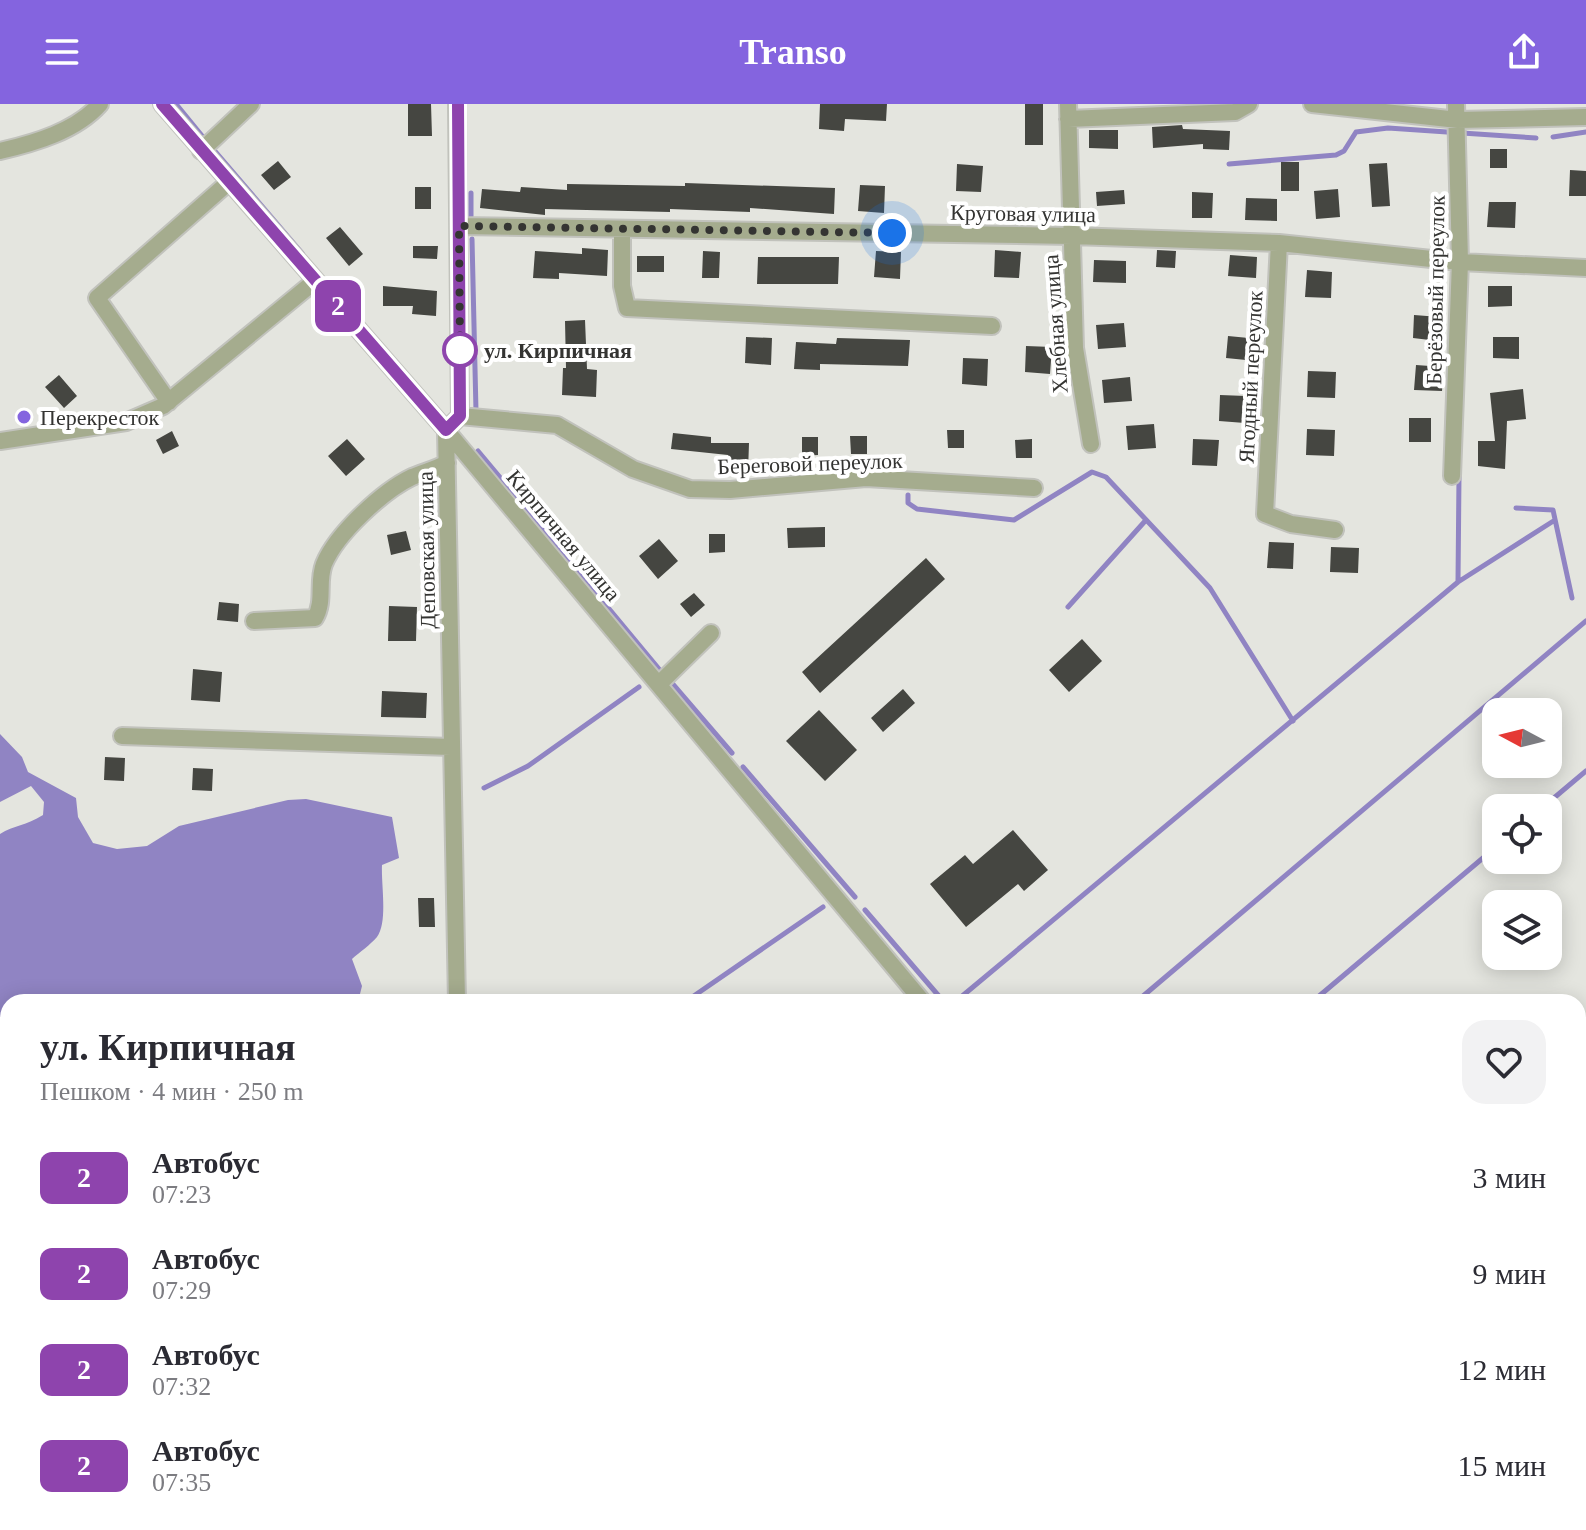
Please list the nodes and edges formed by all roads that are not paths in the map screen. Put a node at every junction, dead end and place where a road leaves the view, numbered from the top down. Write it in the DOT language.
graph roads {
  1 [pos="100,104"];
  2 [pos="162,104"];
  3 [pos="251,104"];
  4 [pos="457,104"];
  5 [pos="1312,104"];
  6 [pos="1249,105"];
  7 [pos="1068,111"];
  8 [pos="1457,112"];
  9 [pos="1586,117"];
  10 [pos="0,151"];
  11 [pos="201,151"];
  12 [pos="229,182"];
  13 [pos="459,226"];
  14 [pos="622,229"];
  15 [pos="1072,236"];
  16 [pos="1279,243"];
  17 [pos="1460,262"];
  18 [pos="1586,268"];
  19 [pos="315,281"];
  20 [pos="992,326"];
  21 [pos="169,402"];
  22 [pos="460,416"];
  23 [pos="446,430"];
  24 [pos="0,441"];
  25 [pos="1091,444"];
  26 [pos="447,463"];
  27 [pos="1452,476"];
  28 [pos="1034,488"];
  29 [pos="1335,530"];
  30 [pos="254,621"];
  31 [pos="711,633"];
  32 [pos="660,683"];
  33 [pos="122,736"];
  34 [pos="451,747"];
  35 [pos="457,994"];
  36 [pos="916,994"];
  1 -- 10 [label="street"];
  2 -- 11 [label="street, Кирпичная улица"];
  3 -- 11 [label="street"];
  4 -- 13 [label="street"];
  5 -- 8 [label="street"];
  6 -- 7 [label="street"];
  7 -- 15 [label="street, Хлебная улица"];
  8 -- 9 [label="street"];
  8 -- 17 [label="street, Берёзовый переулок"];
  11 -- 12 [label="street, Кирпичная улица"];
  12 -- 19 [label="street, Кирпичная улица"];
  12 -- 21 [label="street"];
  13 -- 14 [label="street, Круговая улица"];
  13 -- 22 [label="street"];
  14 -- 15 [label="street, Круговая улица"];
  14 -- 20 [label="street"];
  15 -- 16 [label="street, Круговая улица"];
  15 -- 25 [label="street, Хлебная улица"];
  16 -- 17 [label="street, Круговая улица"];
  16 -- 29 [label="street, Ягодный переулок"];
  17 -- 18 [label="street, Круговая улица"];
  17 -- 27 [label="street, Берёзовый переулок"];
  19 -- 21 [label="street"];
  19 -- 23 [label="street, Кирпичная улица"];
  21 -- 24 [label="street"];
  22 -- 23 [label="street"];
  22 -- 28 [label="street, Береговой переулок"];
  23 -- 26 [label="street, Деповская улица"];
  23 -- 32 [label="street, Кирпичная улица"];
  26 -- 30 [label="street"];
  26 -- 34 [label="street, Деповская улица"];
  31 -- 32 [label="street"];
  32 -- 36 [label="street, Кирпичная улица"];
  33 -- 34 [label="street"];
  34 -- 35 [label="street, Деповская улица"];
}
